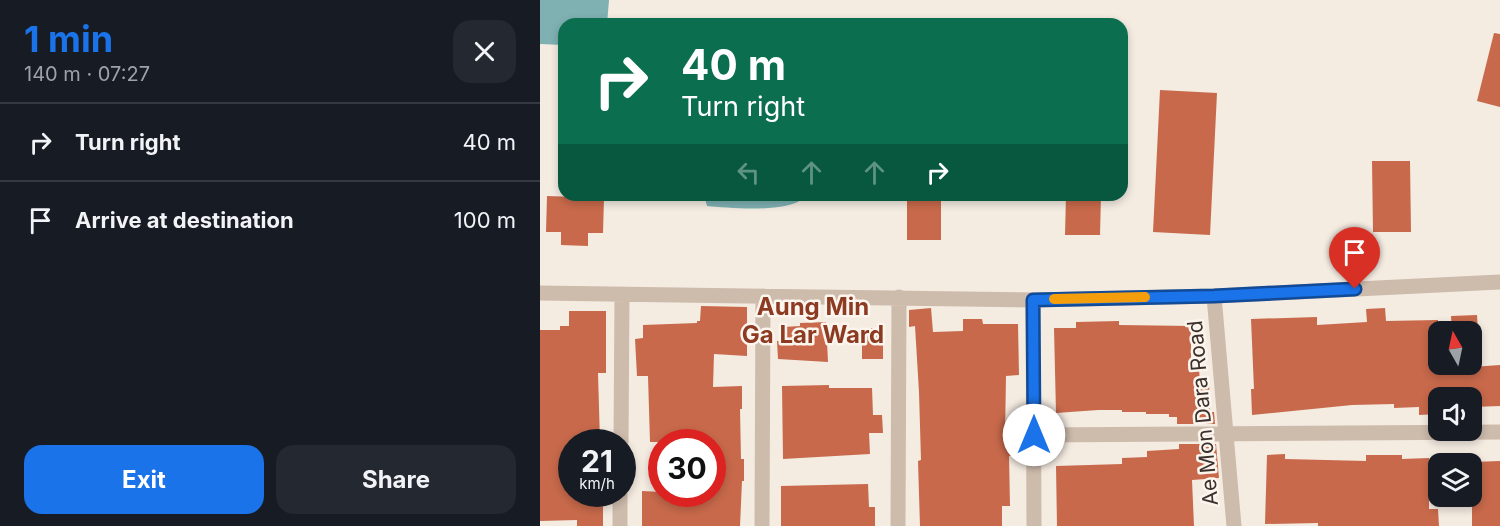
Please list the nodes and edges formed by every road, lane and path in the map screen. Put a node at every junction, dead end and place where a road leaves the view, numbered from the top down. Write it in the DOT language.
graph roads {
  1 [pos="1499,286"];
  2 [pos="540,293"];
  3 [pos="622,294"];
  4 [pos="763,296"];
  5 [pos="1214,296"];
  6 [pos="899,297"];
  7 [pos="1033,300"];
  8 [pos="621,429"];
  9 [pos="1500,432"];
  10 [pos="1225,433"];
  11 [pos="1034,435"];
  12 [pos="620,507"];
  13 [pos="620,526"];
  14 [pos="762,526"];
  15 [pos="898,526"];
  16 [pos="1034,526"];
  17 [pos="1234,526"];
  1 -- 5 [label="street"];
  2 -- 3 [label="street"];
  3 -- 4 [label="street"];
  3 -- 8 [label="street"];
  4 -- 6 [label="street"];
  4 -- 14 [label="street"];
  5 -- 7 [label="street"];
  5 -- 10 [label="street, Ae Mon Dara Road"];
  6 -- 7 [label="street"];
  6 -- 15 [label="street"];
  7 -- 11 [label="street"];
  9 -- 10 [label="street"];
  10 -- 11 [label="street"];
  10 -- 17 [label="street, Ae Mon Dara Road"];
  11 -- 16 [label="street"];
  12 -- 13 [label="street"];
}
